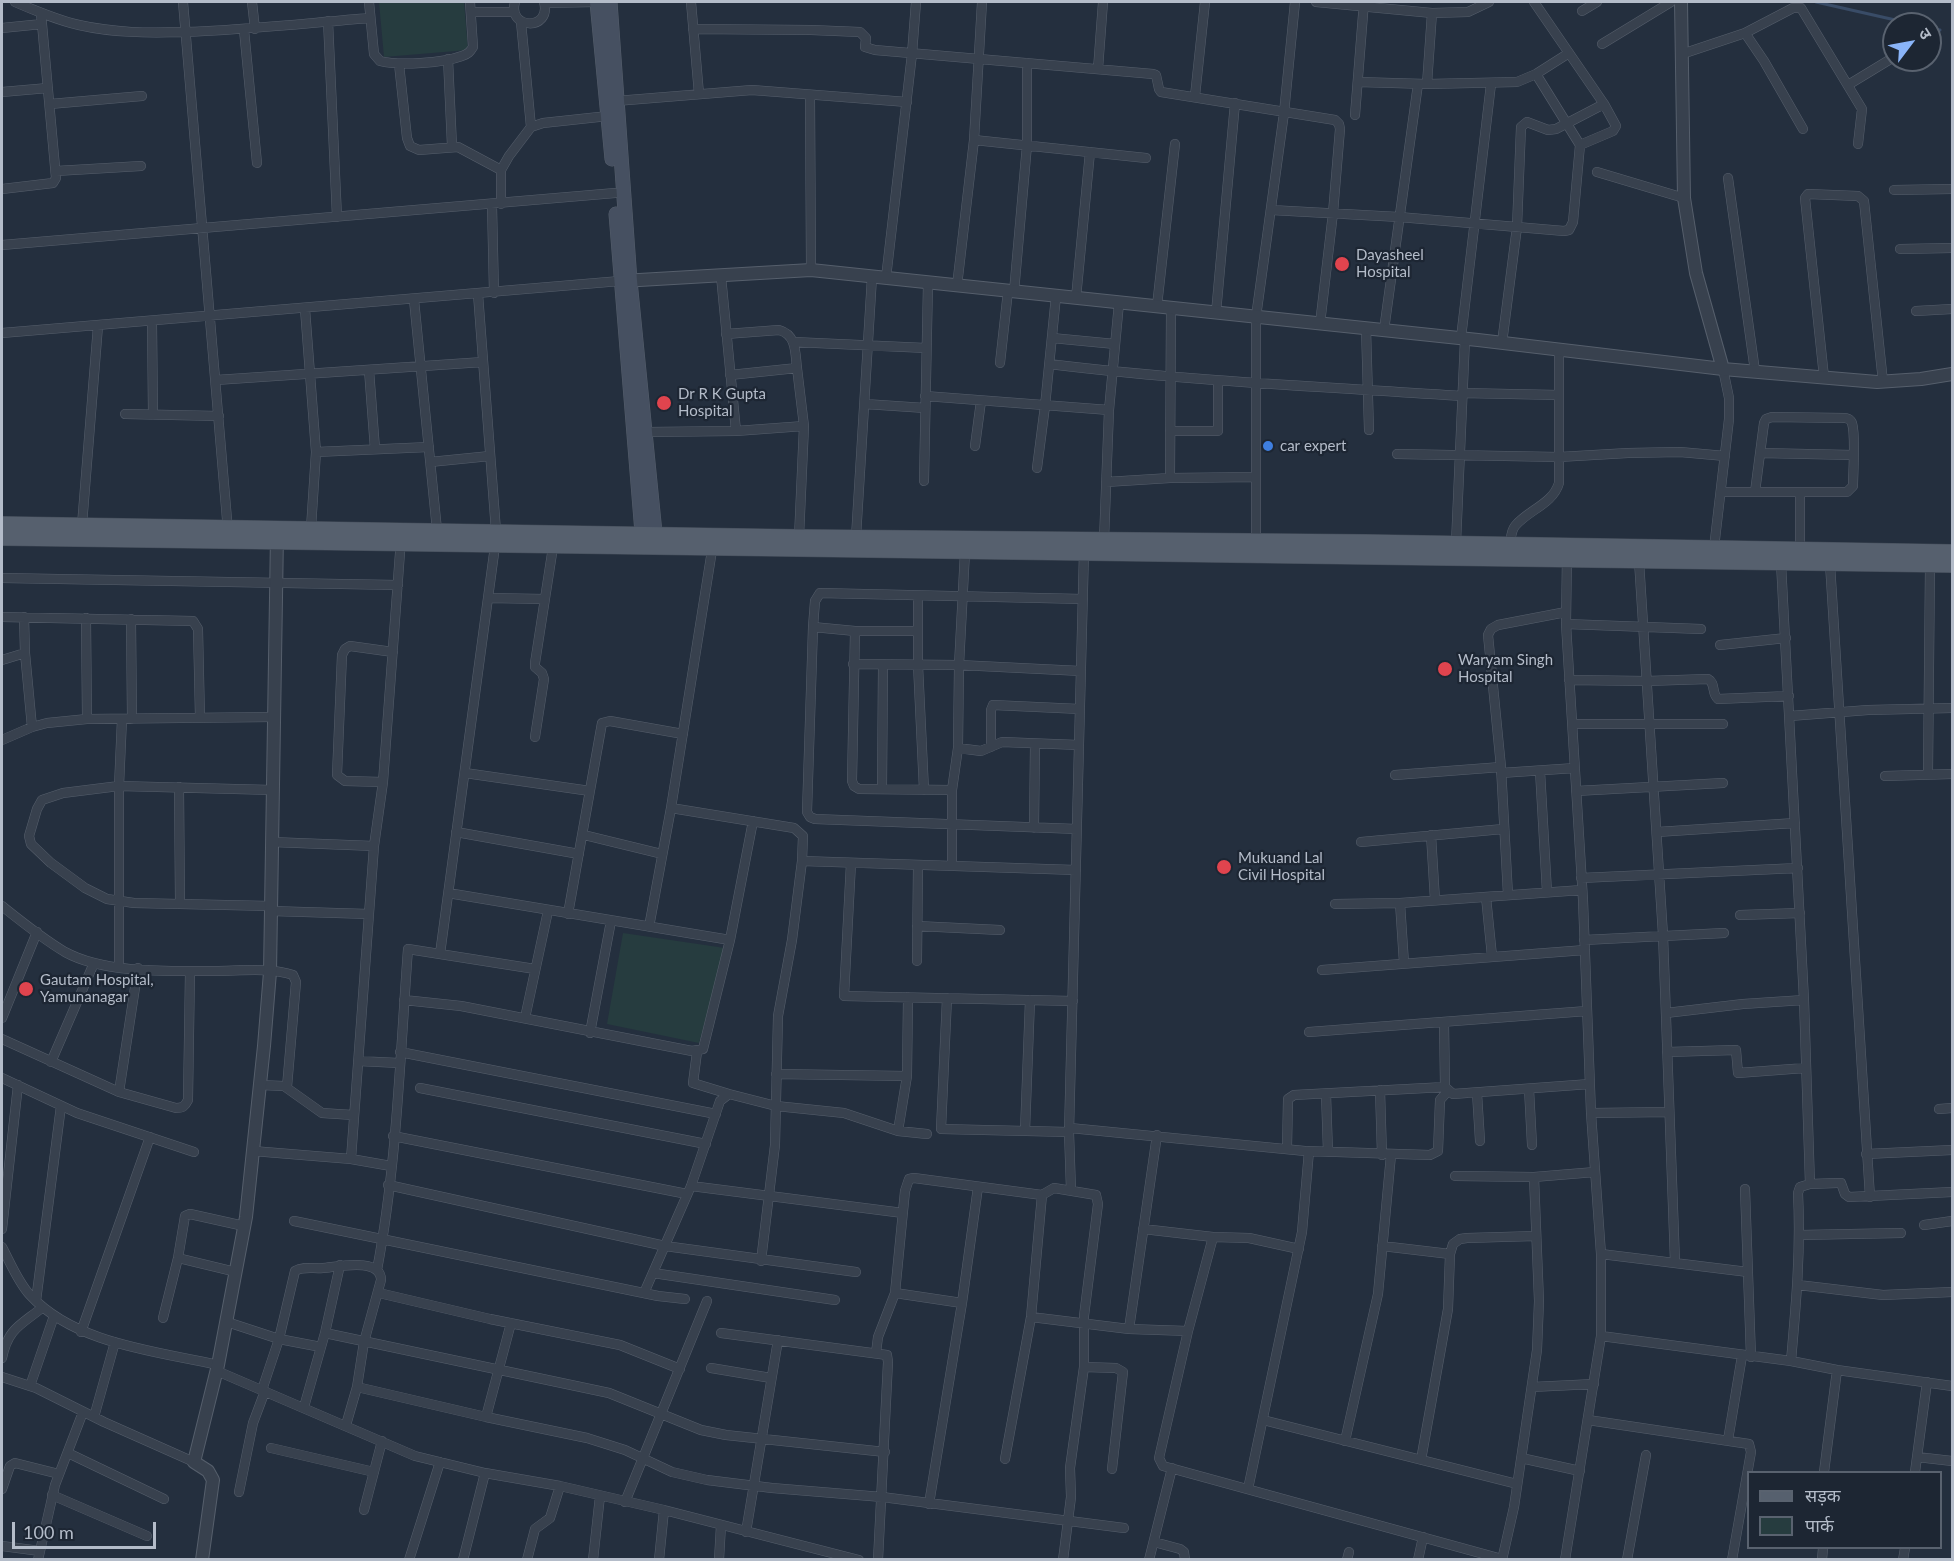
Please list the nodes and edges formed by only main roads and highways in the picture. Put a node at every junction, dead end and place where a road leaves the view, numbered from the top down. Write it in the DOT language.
graph roads {
  1 [pos="597,2"];
  2 [pos="610,2"];
  3 [pos="625,281"];
  4 [pos="2,524"];
  5 [pos="228,534"];
  6 [pos="277,535"];
  7 [pos="400,537"];
  8 [pos="2,538"];
  9 [pos="496,539"];
  10 [pos="649,541"];
  11 [pos="714,542"];
  12 [pos="1084,546"];
  13 [pos="1567,552"];
  14 [pos="1953,552"];
  15 [pos="1953,565"];
  1 -- 3 [label="main road"];
  2 -- 3 [label="main road"];
  3 -- 10 [label="main road"];
  3 -- 10 [label="main road"];
  4 -- 5 [label="main road"];
  5 -- 6 [label="main road"];
  5 -- 8 [label="main road"];
  6 -- 7 [label="main road"];
  6 -- 7 [label="main road"];
  7 -- 9 [label="main road"];
  7 -- 9 [label="main road"];
  9 -- 10 [label="main road"];
  9 -- 10 [label="main road"];
  10 -- 11 [label="main road"];
  11 -- 12 [label="main road"];
  11 -- 12 [label="main road"];
  12 -- 13 [label="main road"];
  12 -- 13 [label="main road"];
  13 -- 14 [label="main road"];
  13 -- 15 [label="main road"];
}
